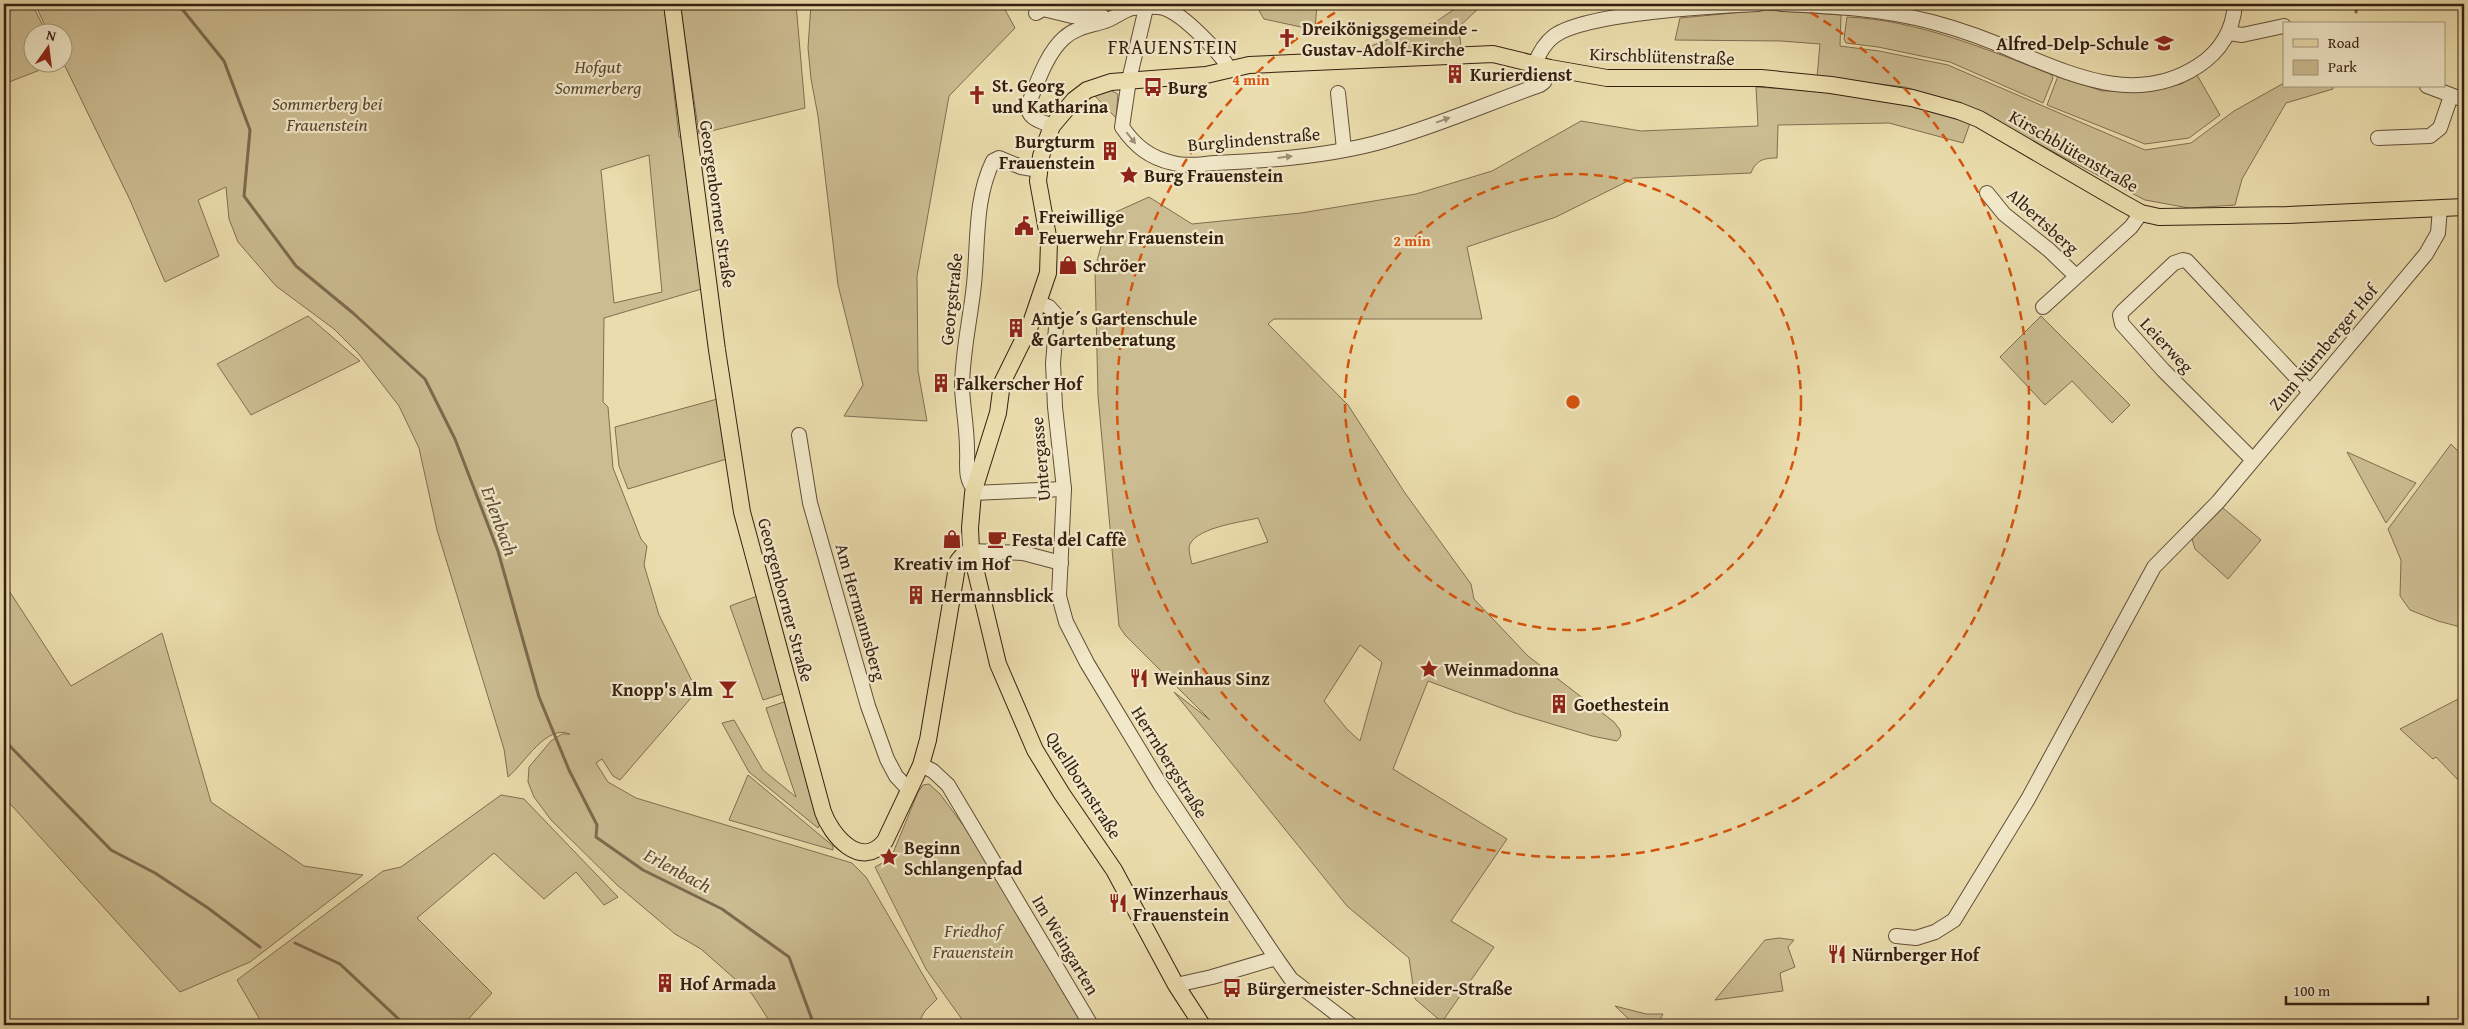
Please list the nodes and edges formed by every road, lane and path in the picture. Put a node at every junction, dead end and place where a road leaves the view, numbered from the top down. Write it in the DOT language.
graph roads {
  1 [pos="672,4"];
  2 [pos="1758,4"];
  3 [pos="1782,4"];
  4 [pos="2235,4"];
  5 [pos="1166,6"];
  6 [pos="1136,7"];
  7 [pos="1036,13"];
  8 [pos="1113,17"];
  9 [pos="2283,26"];
  10 [pos="2229,33"];
  11 [pos="1543,66"];
  12 [pos="1230,70"];
  13 [pos="1129,80"];
  14 [pos="2432,88"];
  15 [pos="1338,93"];
  16 [pos="2458,98"];
  17 [pos="1052,126"];
  18 [pos="2378,138"];
  19 [pos="1344,149"];
  20 [pos="1039,170"];
  21 [pos="1987,193"];
  22 [pos="2464,207"];
  23 [pos="2440,208"];
  24 [pos="2142,213"];
  25 [pos="2076,276"];
  26 [pos="1039,303"];
  27 [pos="2043,307"];
  28 [pos="2310,392"];
  29 [pos="799,435"];
  30 [pos="2253,460"];
  31 [pos="1064,489"];
  32 [pos="974,491"];
  33 [pos="971,551"];
  34 [pos="1061,563"];
  35 [pos="921,764"];
  36 [pos="909,790"];
  37 [pos="1896,936"];
  38 [pos="1276,958"];
  39 [pos="1176,985"];
  40 [pos="1091,1025"];
  41 [pos="1202,1025"];
  42 [pos="1352,1025"];
  1 -- 36 [label="main road, Georgenborner Straße"];
  2 -- 11 [label="street, Burglindenstraße"];
  3 -- 10 [label="street"];
  4 -- 10 [label="street"];
  5 -- 6 [label="street"];
  5 -- 12 [label="street"];
  6 -- 8 [label="street"];
  6 -- 13 [label="street, Burglindenstraße"];
  7 -- 8 [label="street"];
  8 -- 17 [label="street"];
  9 -- 10 [label="street"];
  11 -- 12 [label="main road, Kirschblütenstraße"];
  19 -- 11 [label="street, Burglindenstraße, one-way"];
  11 -- 24 [label="main road, Kirschblütenstraße"];
  12 -- 13 [label="main road, Kirschblütenstraße"];
  13 -- 17 [label="main road, Kirschblütenstraße"];
  13 -- 19 [label="street, Burglindenstraße, one-way"];
  14 -- 16 [label="street"];
  15 -- 19 [label="street, Burglindenstraße"];
  16 -- 18 [label="street"];
  17 -- 20 [label="main road, Kirschblütenstraße"];
  20 -- 26 [label="main road, Kirschblütenstraße"];
  20 -- 32 [label="street, Georgstraße"];
  21 -- 25 [label="street, Albertsberg"];
  22 -- 23 [label="main road, Kirschblütenstraße"];
  23 -- 24 [label="main road, Kirschblütenstraße"];
  23 -- 28 [label="street, Zum Nürnberger Hof"];
  24 -- 25 [label="street"];
  25 -- 27 [label="street"];
  26 -- 31 [label="street, Untergasse"];
  26 -- 32 [label="main road, Kirschblütenstraße"];
  28 -- 30 [label="street, Zum Nürnberger Hof"];
  28 -- 30 [label="street, Leierweg"];
  29 -- 36 [label="street, Am Hermannsberg"];
  30 -- 37 [label="street, Zum Nürnberger Hof"];
  31 -- 32 [label="street"];
  31 -- 34 [label="street, Untergasse"];
  32 -- 33 [label="main road, Kirschblütenstraße"];
  33 -- 34 [label="street"];
  33 -- 35 [label="main road, Georgenborner Straße"];
  33 -- 39 [label="main road, Quellbornstraße"];
  34 -- 38 [label="street, Herrnbergstraße"];
  35 -- 36 [label="main road, Georgenborner Straße"];
  35 -- 40 [label="street, Im Weingarten"];
  38 -- 39 [label="street"];
  38 -- 42 [label="street, Herrnbergstraße"];
  39 -- 41 [label="main road, Quellbornstraße"];
}
